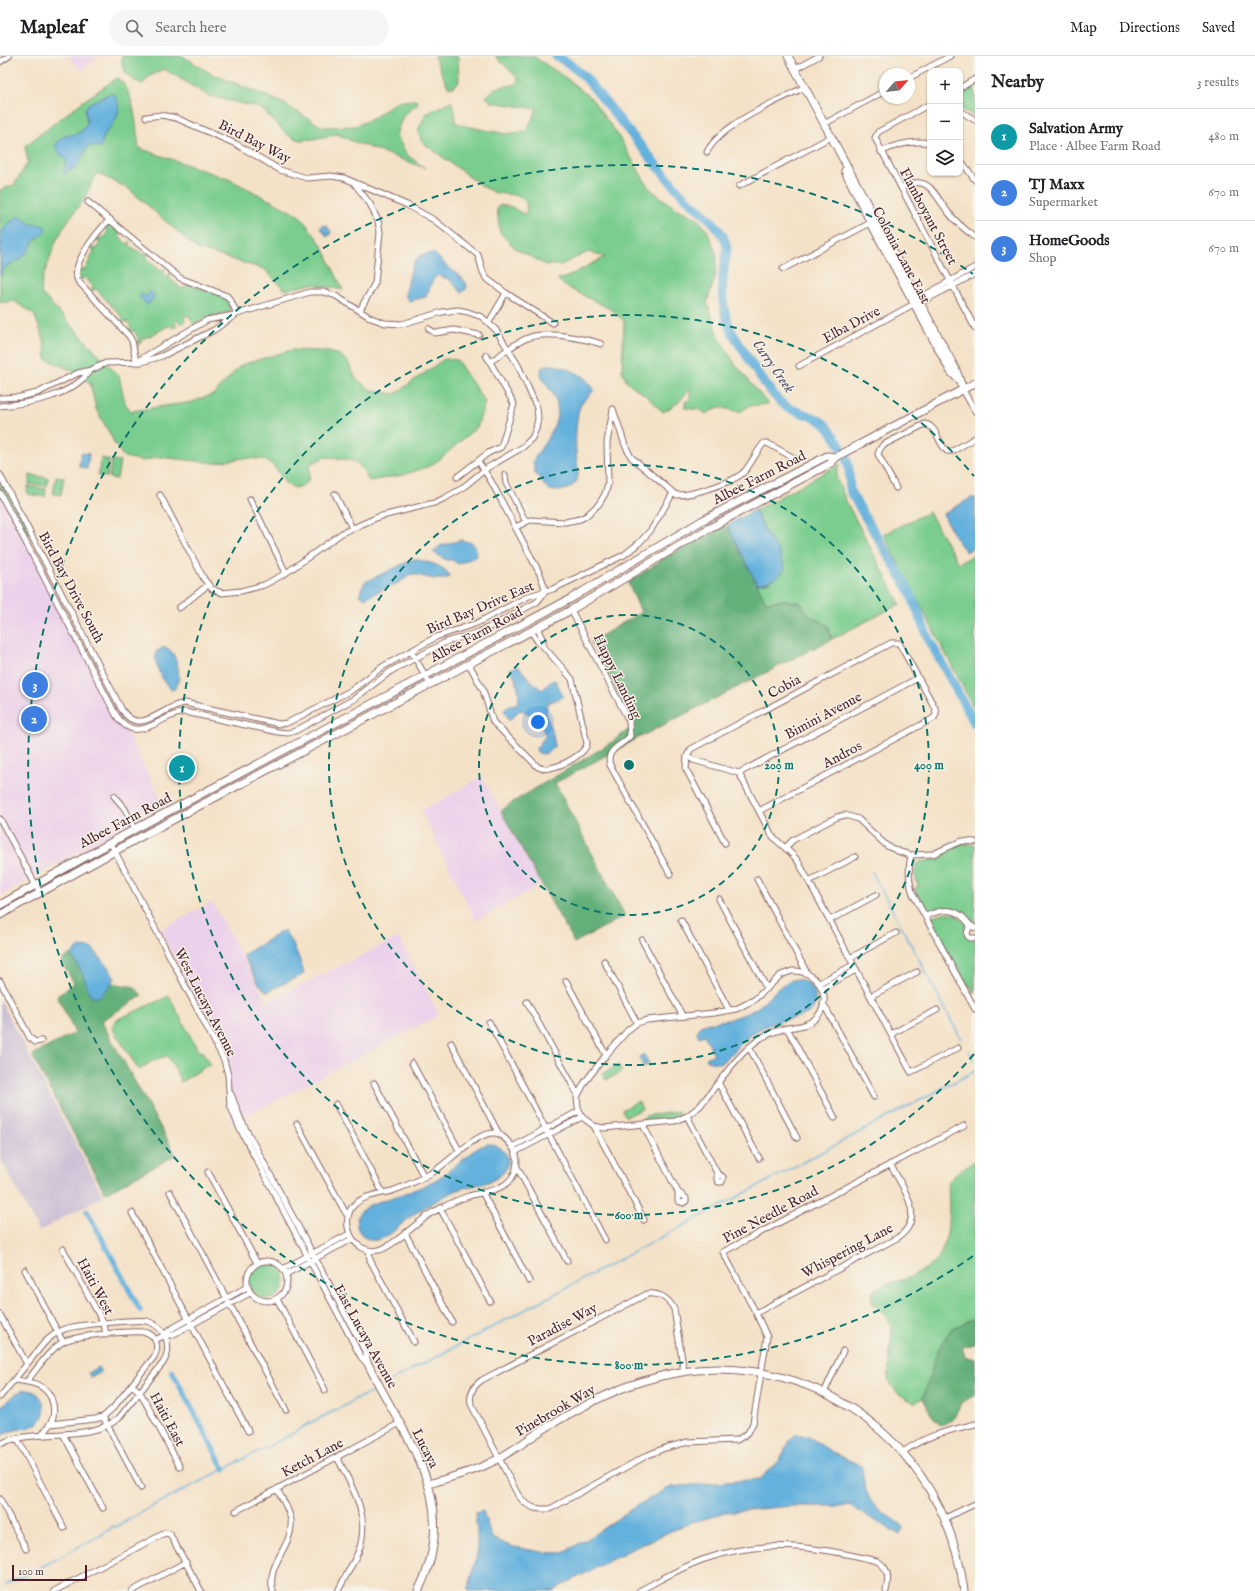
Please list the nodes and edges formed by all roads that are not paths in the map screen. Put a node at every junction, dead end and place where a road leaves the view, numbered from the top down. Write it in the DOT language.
graph roads {
  1 [pos="9,56"];
  2 [pos="788,56"];
  3 [pos="819,56"];
  4 [pos="950,56"];
  5 [pos="0,62"];
  6 [pos="795,69"];
  7 [pos="915,75"];
  8 [pos="975,79"];
  9 [pos="805,86"];
  10 [pos="963,86"];
  11 [pos="879,94"];
  12 [pos="927,106"];
  13 [pos="963,113"];
  14 [pos="146,117"];
  15 [pos="975,120"];
  16 [pos="824,124"];
  17 [pos="831,137"];
  18 [pos="927,143"];
  19 [pos="707,152"];
  20 [pos="882,152"];
  21 [pos="963,163"];
  22 [pos="975,180"];
  23 [pos="354,182"];
  24 [pos="739,186"];
  25 [pos="901,188"];
  26 [pos="88,202"];
  27 [pos="110,219"];
  28 [pos="873,221"];
  29 [pos="975,237"];
  30 [pos="975,267"];
  31 [pos="783,269"];
  32 [pos="975,274"];
  33 [pos="951,283"];
  34 [pos="506,293"];
  35 [pos="917,302"];
  36 [pos="360,310"];
  37 [pos="237,314"];
  38 [pos="489,322"];
  39 [pos="554,323"];
  40 [pos="975,328"];
  41 [pos="429,329"];
  42 [pos="480,335"];
  43 [pos="601,344"];
  44 [pos="509,349"];
  45 [pos="486,355"];
  46 [pos="136,361"];
  47 [pos="490,362"];
  48 [pos="799,366"];
  49 [pos="91,370"];
  50 [pos="975,384"];
  51 [pos="963,390"];
  52 [pos="0,398"];
  53 [pos="0,406"];
  54 [pos="975,411"];
  55 [pos="975,438"];
  56 [pos="836,456"];
  57 [pos="794,458"];
  58 [pos="478,461"];
  59 [pos="484,470"];
  60 [pos="0,475"];
  61 [pos="505,475"];
  62 [pos="457,477"];
  63 [pos="896,488"];
  64 [pos="0,493"];
  65 [pos="673,493"];
  66 [pos="335,494"];
  67 [pos="160,495"];
  68 [pos="250,499"];
  69 [pos="526,522"];
  70 [pos="516,527"];
  71 [pos="352,528"];
  72 [pos="46,564"];
  73 [pos="39,568"];
  74 [pos="624,568"];
  75 [pos="286,572"];
  76 [pos="208,585"];
  77 [pos="545,592"];
  78 [pos="179,608"];
  79 [pos="571,610"];
  80 [pos="550,621"];
  81 [pos="534,629"];
  82 [pos="81,631"];
  83 [pos="74,635"];
  84 [pos="411,651"];
  85 [pos="415,658"];
  86 [pos="469,664"];
  87 [pos="425,676"];
  88 [pos="918,678"];
  89 [pos="430,684"];
  90 [pos="122,710"];
  91 [pos="116,715"];
  92 [pos="686,756"];
  93 [pos="739,773"];
  94 [pos="232,778"];
  95 [pos="237,786"];
  96 [pos="114,796"];
  97 [pos="759,811"];
  98 [pos="0,819"];
  99 [pos="135,829"];
  100 [pos="975,840"];
  101 [pos="110,842"];
  102 [pos="725,843"];
  103 [pos="785,848"];
  104 [pos="115,851"];
  105 [pos="911,855"];
  106 [pos="855,857"];
  107 [pos="670,874"];
  108 [pos="757,879"];
  109 [pos="809,881"];
  110 [pos="35,884"];
  111 [pos="40,893"];
  112 [pos="876,895"];
  113 [pos="719,899"];
  114 [pos="0,905"];
  115 [pos="0,915"];
  116 [pos="926,916"];
  117 [pos="681,920"];
  118 [pos="830,920"];
  119 [pos="973,927"];
  120 [pos="896,933"];
  121 [pos="975,938"];
  122 [pos="642,940"];
  123 [pos="850,958"];
  124 [pos="604,961"];
  125 [pos="855,967"];
  126 [pos="917,972"];
  127 [pos="807,973"];
  128 [pos="0,981"];
  129 [pos="566,981"];
  130 [pos="821,986"];
  131 [pos="767,990"];
  132 [pos="871,996"];
  133 [pos="527,1002"];
  134 [pos="823,1003"];
  135 [pos="975,1009"];
  136 [pos="729,1010"];
  137 [pos="937,1010"];
  138 [pos="682,1015"];
  139 [pos="489,1022"];
  140 [pos="637,1023"];
  141 [pos="787,1028"];
  142 [pos="891,1034"];
  143 [pos="41,1041"];
  144 [pos="451,1043"];
  145 [pos="749,1048"];
  146 [pos="958,1048"];
  147 [pos="606,1055"];
  148 [pos="412,1063"];
  149 [pos="374,1084"];
  150 [pos="719,1084"];
  151 [pos="578,1096"];
  152 [pos="874,1097"];
  153 [pos="336,1104"];
  154 [pos="579,1111"];
  155 [pos="687,1116"];
  156 [pos="582,1117"];
  157 [pos="835,1118"];
  158 [pos="297,1124"];
  159 [pos="643,1125"];
  160 [pos="594,1126"];
  161 [pos="964,1126"];
  162 [pos="546,1129"];
  163 [pos="499,1134"];
  164 [pos="549,1134"];
  165 [pos="797,1138"];
  166 [pos="512,1147"];
  167 [pos="460,1152"];
  168 [pos="515,1152"];
  169 [pos="758,1158"];
  170 [pos="890,1164"];
  171 [pos="517,1167"];
  172 [pos="265,1170"];
  173 [pos="208,1172"];
  174 [pos="717,1173"];
  175 [pos="424,1177"];
  176 [pos="170,1192"];
  177 [pos="482,1192"];
  178 [pos="678,1192"];
  179 [pos="383,1193"];
  180 [pos="440,1208"];
  181 [pos="132,1213"];
  182 [pos="348,1216"];
  183 [pos="644,1220"];
  184 [pos="404,1233"];
  185 [pos="351,1236"];
  186 [pos="605,1240"];
  187 [pos="63,1249"];
  188 [pos="369,1250"];
  189 [pos="311,1257"];
  190 [pos="567,1261"];
  191 [pos="257,1263"];
  192 [pos="25,1270"];
  193 [pos="284,1271"];
  194 [pos="529,1281"];
  195 [pos="247,1287"];
  196 [pos="250,1293"];
  197 [pos="277,1299"];
  198 [pos="228,1301"];
  199 [pos="490,1302"];
  200 [pos="756,1313"];
  201 [pos="0,1315"];
  202 [pos="189,1319"];
  203 [pos="452,1322"];
  204 [pos="104,1324"];
  205 [pos="191,1324"];
  206 [pos="58,1332"];
  207 [pos="106,1334"];
  208 [pos="165,1335"];
  209 [pos="155,1340"];
  210 [pos="63,1342"];
  211 [pos="414,1342"];
  212 [pos="843,1351"];
  213 [pos="27,1364"];
  214 [pos="369,1366"];
  215 [pos="684,1372"];
  216 [pos="762,1373"];
  217 [pos="14,1380"];
  218 [pos="27,1381"];
  219 [pos="132,1385"];
  220 [pos="325,1390"];
  221 [pos="140,1392"];
  222 [pos="824,1393"];
  223 [pos="0,1397"];
  224 [pos="286,1410"];
  225 [pos="103,1417"];
  226 [pos="400,1423"];
  227 [pos="50,1424"];
  228 [pos="975,1424"];
  229 [pos="108,1426"];
  230 [pos="248,1430"];
  231 [pos="63,1434"];
  232 [pos="42,1435"];
  233 [pos="17,1438"];
  234 [pos="0,1444"];
  235 [pos="903,1452"];
  236 [pos="337,1457"];
  237 [pos="499,1459"];
  238 [pos="180,1467"];
  239 [pos="429,1484"];
  240 [pos="141,1488"];
  241 [pos="277,1489"];
  242 [pos="0,1500"];
  243 [pos="975,1504"];
  244 [pos="103,1508"];
  245 [pos="236,1511"];
  246 [pos="945,1518"];
  247 [pos="64,1528"];
  248 [pos="26,1549"];
  249 [pos="186,1562"];
  250 [pos="199,1590"];
  251 [pos="54,1591"];
  252 [pos="132,1591"];
  253 [pos="273,1591"];
  254 [pos="338,1591"];
  255 [pos="418,1591"];
  256 [pos="639,1591"];
  257 [pos="886,1591"];
  258 [pos="964,1591"];
  1 -- 5 [label="street"];
  2 -- 6 [label="main road, Colonia Lane East"];
  3 -- 6 [label="street"];
  4 -- 7 [label="street"];
  6 -- 9 [label="main road, Colonia Lane East"];
  8 -- 10 [label="street"];
  9 -- 16 [label="main road, Colonia Lane East"];
  9 -- 19 [label="street"];
  11 -- 16 [label="street"];
  12 -- 20 [label="street, Flamboyant Street"];
  13 -- 15 [label="street"];
  14 -- 23 [label="street, Bird Bay Way"];
  16 -- 17 [label="main road, Colonia Lane East"];
  17 -- 24 [label="street"];
  17 -- 28 [label="main road, Colonia Lane East"];
  18 -- 20 [label="street"];
  20 -- 25 [label="street, Flamboyant Street"];
  21 -- 22 [label="street"];
  23 -- 34 [label="street, Bird Bay Way"];
  23 -- 36 [label="street"];
  25 -- 29 [label="street"];
  25 -- 33 [label="street, Flamboyant Street"];
  26 -- 27 [label="street"];
  27 -- 37 [label="street"];
  27 -- 46 [label="street"];
  28 -- 31 [label="street"];
  28 -- 35 [label="main road, Colonia Lane East"];
  30 -- 33 [label="street"];
  32 -- 33 [label="street"];
  33 -- 35 [label="street, Elba Drive"];
  33 -- 40 [label="street, Flamboyant Street"];
  34 -- 38 [label="street"];
  34 -- 39 [label="street, Bird Bay Way"];
  35 -- 48 [label="street, Elba Drive"];
  35 -- 51 [label="main road, Colonia Lane East"];
  36 -- 37 [label="street"];
  36 -- 38 [label="street"];
  37 -- 46 [label="street"];
  37 -- 46 [label="street"];
  38 -- 44 [label="street"];
  41 -- 42 [label="street"];
  43 -- 44 [label="street"];
  44 -- 47 [label="street"];
  44 -- 59 [label="street"];
  45 -- 47 [label="street"];
  46 -- 49 [label="street"];
  47 -- 58 [label="street"];
  49 -- 52 [label="street"];
  49 -- 53 [label="street"];
  50 -- 51 [label="main road, Albee Farm Road"];
  51 -- 54 [label="street, Colonia Lane East"];
  51 -- 56 [label="main road, Albee Farm Road"];
  55 -- 63 [label="street"];
  56 -- 74 [label="main road, Albee Farm Road"];
  56 -- 79 [label="main road, Albee Farm Road"];
  57 -- 65 [label="street"];
  58 -- 59 [label="street"];
  58 -- 62 [label="street"];
  59 -- 70 [label="street"];
  59 -- 71 [label="street"];
  60 -- 72 [label="street, Bird Bay Drive South"];
  61 -- 69 [label="street"];
  64 -- 73 [label="street, Bird Bay Drive South"];
  65 -- 69 [label="street"];
  65 -- 77 [label="street"];
  66 -- 71 [label="street"];
  67 -- 76 [label="street"];
  68 -- 75 [label="street"];
  69 -- 70 [label="street"];
  70 -- 77 [label="street"];
  71 -- 75 [label="street"];
  72 -- 73 [label="street"];
  72 -- 82 [label="street, Bird Bay Drive South"];
  73 -- 83 [label="street, Bird Bay Drive South"];
  74 -- 80 [label="main road"];
  74 -- 87 [label="main road, Albee Farm Road"];
  75 -- 76 [label="street"];
  76 -- 78 [label="street"];
  77 -- 84 [label="street, Bird Bay Drive East"];
  77 -- 85 [label="street, Bird Bay Drive East"];
  79 -- 80 [label="main road, Albee Farm Road"];
  79 -- 107 [label="street, Happy Landing"];
  80 -- 81 [label="main road, Albee Farm Road"];
  81 -- 86 [label="main road, Albee Farm Road"];
  81 -- 86 [label="street"];
  82 -- 83 [label="street"];
  82 -- 90 [label="street, Bird Bay Drive South"];
  83 -- 91 [label="street, Bird Bay Drive South"];
  84 -- 85 [label="street"];
  84 -- 90 [label="street, Bird Bay Drive East"];
  85 -- 87 [label="street"];
  85 -- 91 [label="street, Bird Bay Drive East"];
  86 -- 89 [label="main road, Albee Farm Road"];
  87 -- 89 [label="street"];
  87 -- 94 [label="main road, Albee Farm Road"];
  88 -- 92 [label="street, Cobia"];
  88 -- 93 [label="street, Bimini Avenue"];
  88 -- 97 [label="street, Andros"];
  89 -- 95 [label="main road, Albee Farm Road"];
  92 -- 93 [label="street"];
  92 -- 102 [label="street"];
  93 -- 97 [label="street"];
  94 -- 95 [label="main road"];
  94 -- 99 [label="main road, Albee Farm Road"];
  95 -- 104 [label="main road, Albee Farm Road"];
  96 -- 99 [label="street"];
  97 -- 103 [label="street"];
  98 -- 110 [label="street"];
  99 -- 101 [label="main road, Albee Farm Road"];
  100 -- 105 [label="street"];
  101 -- 104 [label="street, West Lucaya Avenue"];
  101 -- 110 [label="main road, Albee Farm Road"];
  103 -- 105 [label="street"];
  103 -- 109 [label="street"];
  104 -- 111 [label="main road, Albee Farm Road"];
  104 -- 172 [label="street, West Lucaya Avenue"];
  105 -- 116 [label="street"];
  106 -- 109 [label="street"];
  108 -- 127 [label="street"];
  109 -- 118 [label="street"];
  110 -- 111 [label="street"];
  110 -- 114 [label="main road, Albee Farm Road"];
  111 -- 115 [label="main road, Albee Farm Road"];
  112 -- 118 [label="street"];
  113 -- 131 [label="street"];
  116 -- 119 [label="street"];
  116 -- 135 [label="street"];
  117 -- 136 [label="street"];
  118 -- 123 [label="street"];
  119 -- 121 [label="street"];
  120 -- 123 [label="street"];
  122 -- 138 [label="street"];
  123 -- 125 [label="street"];
  124 -- 140 [label="street"];
  125 -- 130 [label="street"];
  125 -- 132 [label="street"];
  126 -- 132 [label="street"];
  127 -- 130 [label="street"];
  127 -- 131 [label="street"];
  128 -- 143 [label="street"];
  129 -- 147 [label="street"];
  130 -- 134 [label="street"];
  131 -- 136 [label="street"];
  132 -- 142 [label="street"];
  133 -- 151 [label="street"];
  134 -- 141 [label="street"];
  134 -- 152 [label="street"];
  136 -- 138 [label="street"];
  137 -- 142 [label="street"];
  138 -- 140 [label="street"];
  139 -- 162 [label="street"];
  140 -- 147 [label="street"];
  141 -- 145 [label="street"];
  141 -- 157 [label="street"];
  142 -- 146 [label="street"];
  144 -- 163 [label="street"];
  145 -- 150 [label="street"];
  145 -- 165 [label="street"];
  147 -- 151 [label="street"];
  148 -- 167 [label="street"];
  149 -- 175 [label="street"];
  150 -- 155 [label="street"];
  150 -- 169 [label="street"];
  151 -- 154 [label="street"];
  153 -- 179 [label="street"];
  154 -- 156 [label="street"];
  154 -- 162 [label="street"];
  155 -- 159 [label="street"];
  155 -- 174 [label="street"];
  156 -- 160 [label="street"];
  156 -- 164 [label="street"];
  158 -- 182 [label="street"];
  159 -- 160 [label="street"];
  159 -- 178 [label="street"];
  160 -- 183 [label="street"];
  161 -- 170 [label="street, Pine Needle Road"];
  162 -- 164 [label="street"];
  162 -- 166 [label="street"];
  163 -- 166 [label="street"];
  163 -- 167 [label="street"];
  164 -- 168 [label="street"];
  164 -- 186 [label="street"];
  166 -- 168 [label="street"];
  167 -- 175 [label="street"];
  168 -- 171 [label="street"];
  170 -- 200 [label="street, Whispering Lane"];
  170 -- 200 [label="street, Pine Needle Road"];
  171 -- 177 [label="street"];
  171 -- 190 [label="street"];
  172 -- 189 [label="street, East Lucaya Avenue"];
  173 -- 191 [label="street"];
  175 -- 179 [label="street"];
  176 -- 198 [label="street"];
  177 -- 180 [label="street"];
  177 -- 194 [label="street"];
  179 -- 182 [label="street"];
  180 -- 184 [label="street"];
  180 -- 199 [label="street"];
  181 -- 202 [label="street"];
  182 -- 185 [label="street"];
  184 -- 188 [label="street"];
  184 -- 203 [label="street"];
  185 -- 188 [label="street"];
  185 -- 189 [label="street"];
  187 -- 204 [label="street, Haiti West"];
  188 -- 211 [label="street"];
  189 -- 193 [label="street"];
  189 -- 214 [label="street, East Lucaya Avenue"];
  191 -- 193 [label="street"];
  191 -- 195 [label="street"];
  192 -- 206 [label="street"];
  193 -- 197 [label="street"];
  195 -- 196 [label="street"];
  195 -- 198 [label="street"];
  196 -- 197 [label="street"];
  196 -- 198 [label="street"];
  197 -- 220 [label="street"];
  198 -- 202 [label="street"];
  198 -- 205 [label="street"];
  198 -- 224 [label="street"];
  200 -- 216 [label="street, Pine Needle Road"];
  201 -- 213 [label="street"];
  202 -- 205 [label="street"];
  202 -- 208 [label="street"];
  204 -- 206 [label="street"];
  204 -- 207 [label="street, Haiti West"];
  204 -- 208 [label="street"];
  205 -- 208 [label="street"];
  205 -- 230 [label="street"];
  206 -- 210 [label="street"];
  206 -- 213 [label="street"];
  207 -- 209 [label="street"];
  207 -- 210 [label="street"];
  208 -- 209 [label="street"];
  208 -- 221 [label="street"];
  209 -- 219 [label="street"];
  210 -- 218 [label="street"];
  212 -- 222 [label="street"];
  213 -- 217 [label="street"];
  214 -- 226 [label="main road, East Lucaya Avenue"];
  215 -- 216 [label="main road, Pinebrook Way"];
  215 -- 237 [label="main road, Pinebrook Way"];
  215 -- 237 [label="street, Paradise Way"];
  216 -- 222 [label="main road, Pinebrook Way"];
  216 -- 237 [label="street, Pine Needle Road"];
  217 -- 218 [label="street"];
  217 -- 223 [label="street"];
  218 -- 227 [label="street"];
  219 -- 221 [label="street, Haiti East"];
  219 -- 225 [label="street"];
  221 -- 229 [label="street"];
  221 -- 238 [label="street, Haiti East"];
  222 -- 235 [label="main road, Pinebrook Way"];
  225 -- 227 [label="street"];
  225 -- 229 [label="street"];
  226 -- 236 [label="street, Ketch Lane"];
  226 -- 239 [label="main road, Lucaya"];
  227 -- 232 [label="street"];
  228 -- 235 [label="street"];
  229 -- 231 [label="street"];
  229 -- 240 [label="street"];
  231 -- 232 [label="street"];
  231 -- 244 [label="street"];
  232 -- 233 [label="street"];
  233 -- 234 [label="street"];
  233 -- 247 [label="street"];
  235 -- 246 [label="main road, Pinebrook Way"];
  236 -- 241 [label="street, Ketch Lane"];
  236 -- 254 [label="street"];
  237 -- 239 [label="main road, Pinebrook Way"];
  239 -- 255 [label="main road, Lucaya"];
  241 -- 245 [label="street, Ketch Lane"];
  241 -- 253 [label="street"];
  242 -- 248 [label="street"];
  243 -- 246 [label="street"];
  246 -- 258 [label="main road, Pinebrook Way"];
  249 -- 250 [label="street"];
  249 -- 251 [label="street"];
  249 -- 252 [label="street"];
  256 -- 257 [label="street"];
}
